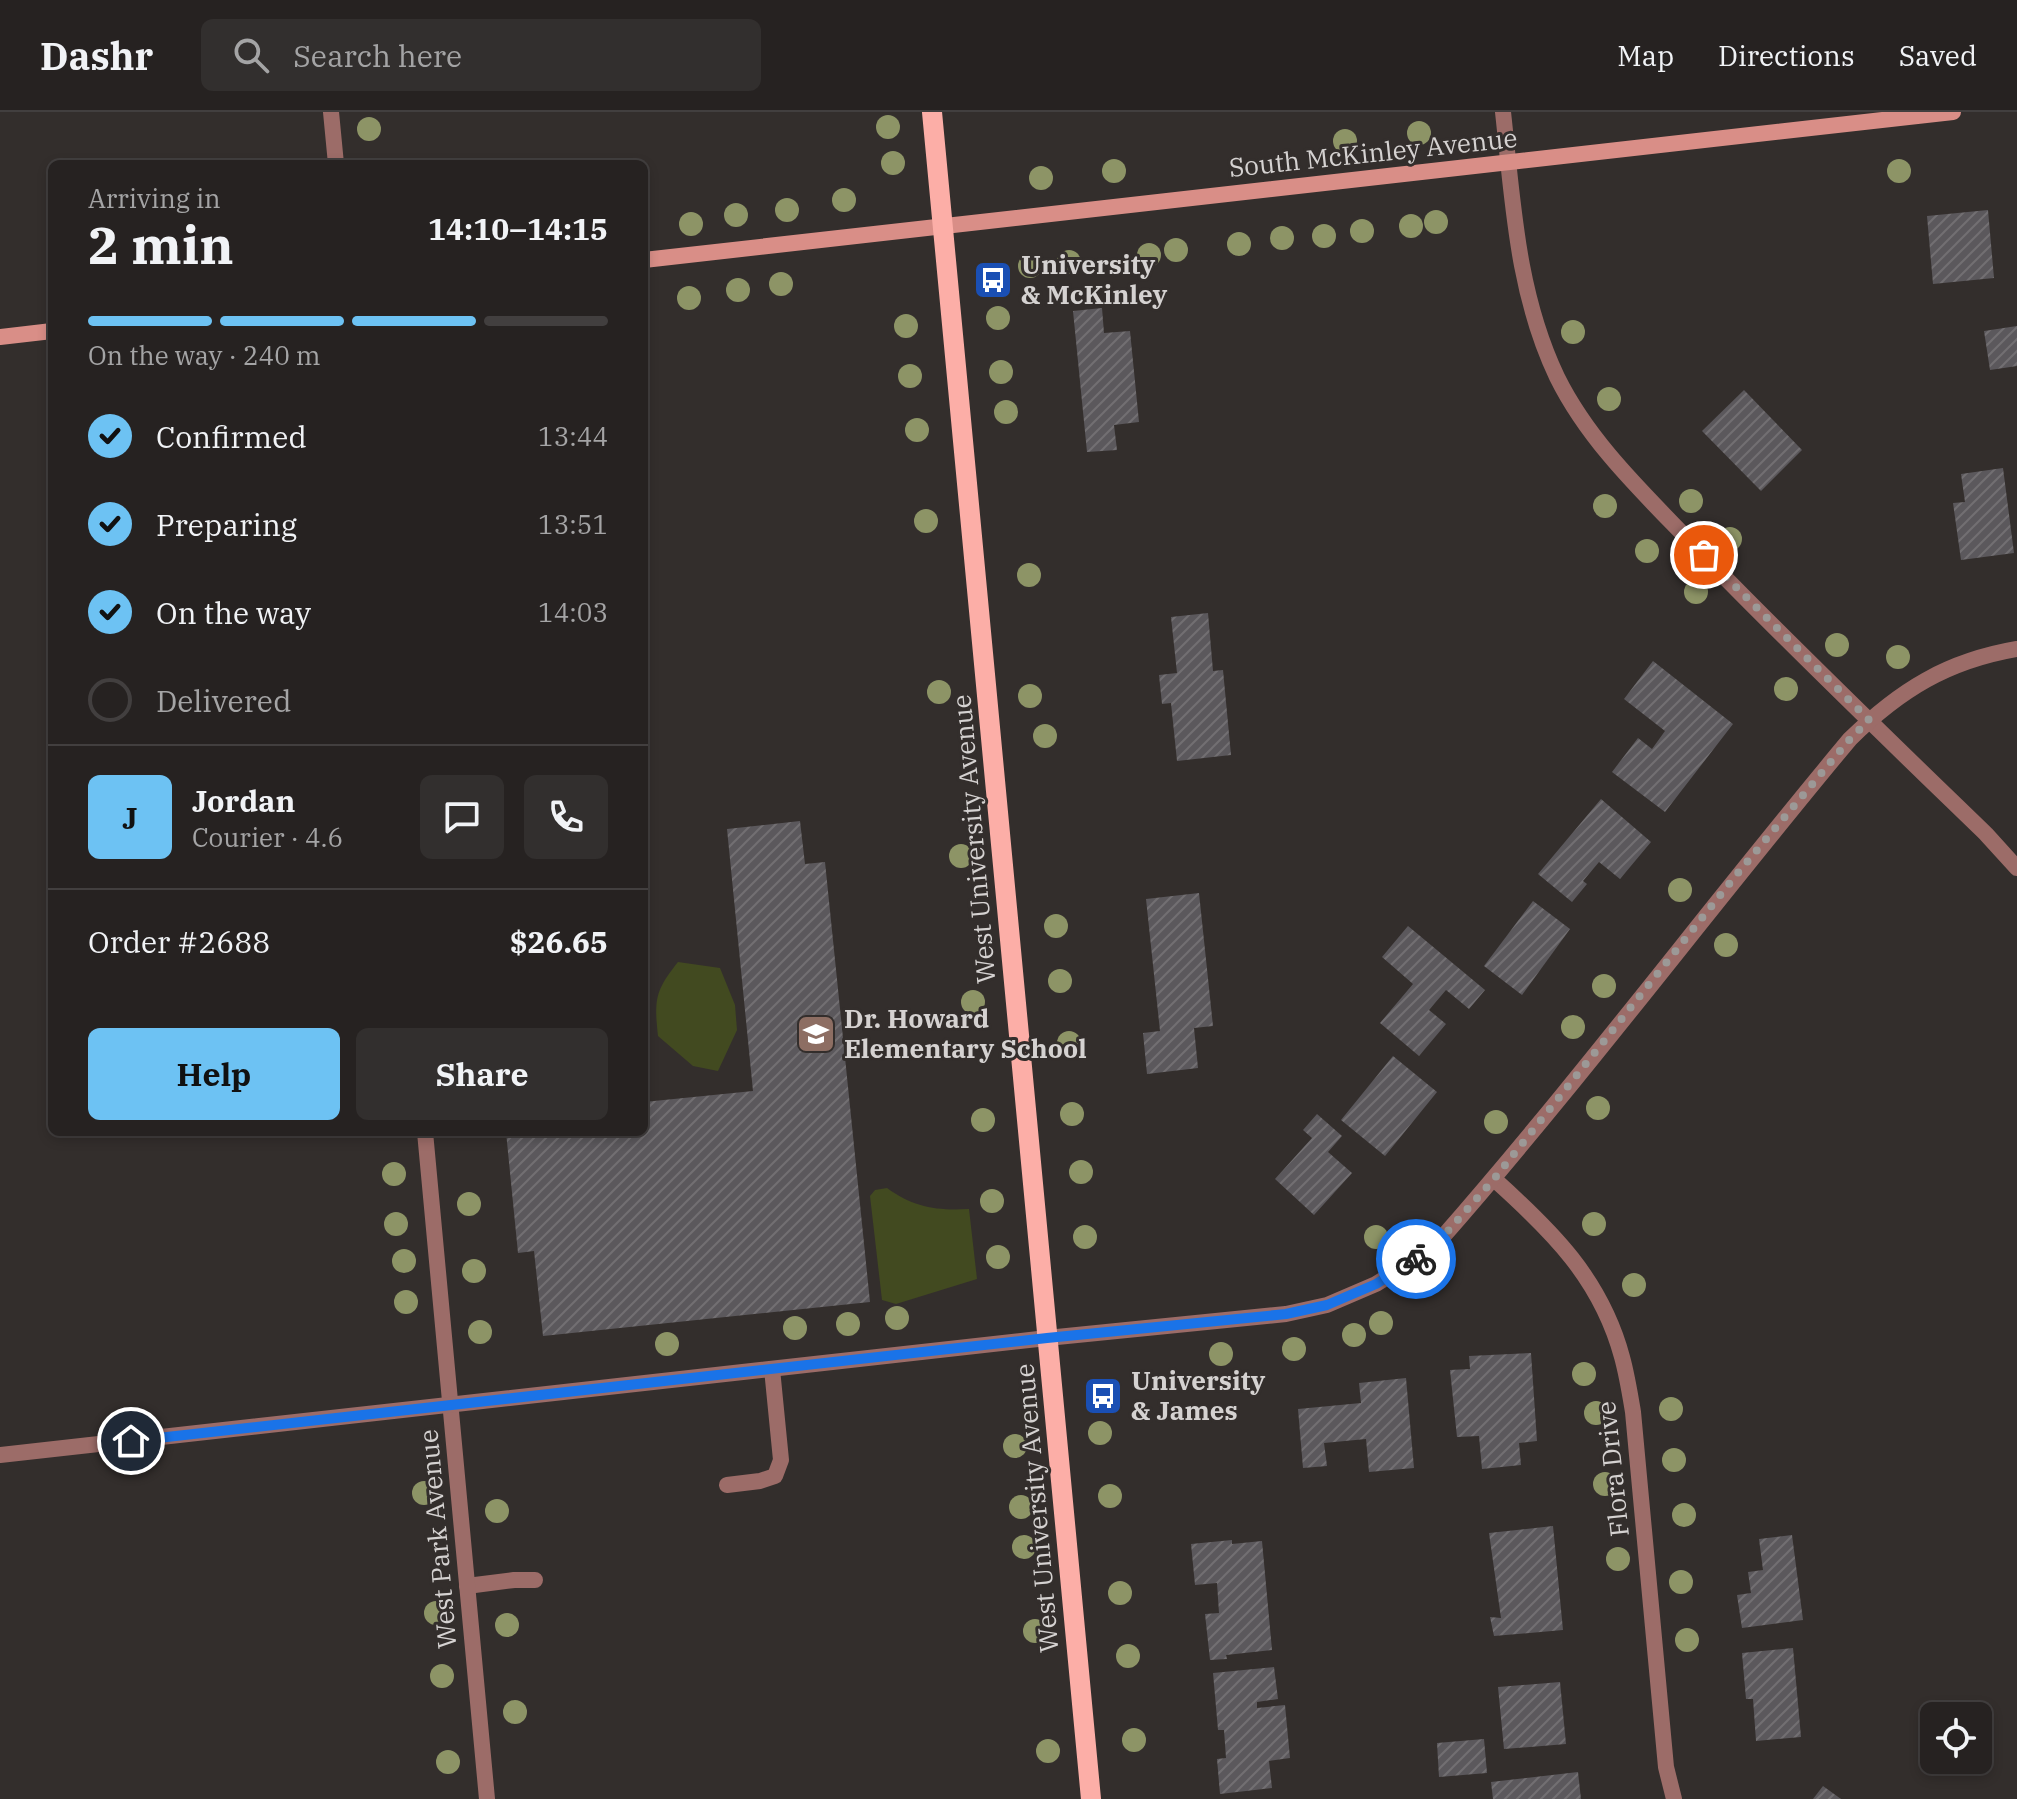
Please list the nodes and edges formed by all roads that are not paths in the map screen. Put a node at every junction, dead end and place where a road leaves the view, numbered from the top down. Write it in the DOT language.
graph roads {
  1 [pos="331,112"];
  2 [pos="932,112"];
  3 [pos="1503,112"];
  4 [pos="1953,112"];
  5 [pos="336,160"];
  6 [pos="1508,162"];
  7 [pos="943,226"];
  8 [pos="648,260"];
  9 [pos="48,331"];
  10 [pos="0,337"];
  11 [pos="2017,649"];
  12 [pos="1869,720"];
  13 [pos="2017,868"];
  14 [pos="425,1136"];
  15 [pos="1494,1179"];
  16 [pos="1047,1338"];
  17 [pos="772,1369"];
  18 [pos="450,1406"];
  19 [pos="0,1455"];
  20 [pos="727,1485"];
  21 [pos="535,1580"];
  22 [pos="467,1586"];
  23 [pos="487,1799"];
  24 [pos="1091,1799"];
  25 [pos="1674,1799"];
  1 -- 5 [label="street"];
  2 -- 7 [label="main road, West University Avenue"];
  3 -- 6 [label="street"];
  4 -- 6 [label="street, South McKinley Avenue"];
  6 -- 7 [label="street, South McKinley Avenue"];
  6 -- 12 [label="street"];
  7 -- 8 [label="street, South McKinley Avenue"];
  7 -- 16 [label="main road, West University Avenue"];
  9 -- 10 [label="street"];
  11 -- 12 [label="street"];
  12 -- 13 [label="street"];
  12 -- 15 [label="street"];
  14 -- 18 [label="street, West Park Avenue"];
  15 -- 16 [label="street"];
  15 -- 25 [label="street, Flora Drive"];
  16 -- 17 [label="street"];
  16 -- 24 [label="main road, West University Avenue"];
  17 -- 18 [label="street"];
  17 -- 20 [label="street"];
  18 -- 19 [label="street"];
  18 -- 22 [label="street, West Park Avenue"];
  21 -- 22 [label="street"];
  22 -- 23 [label="street, West Park Avenue"];
}
